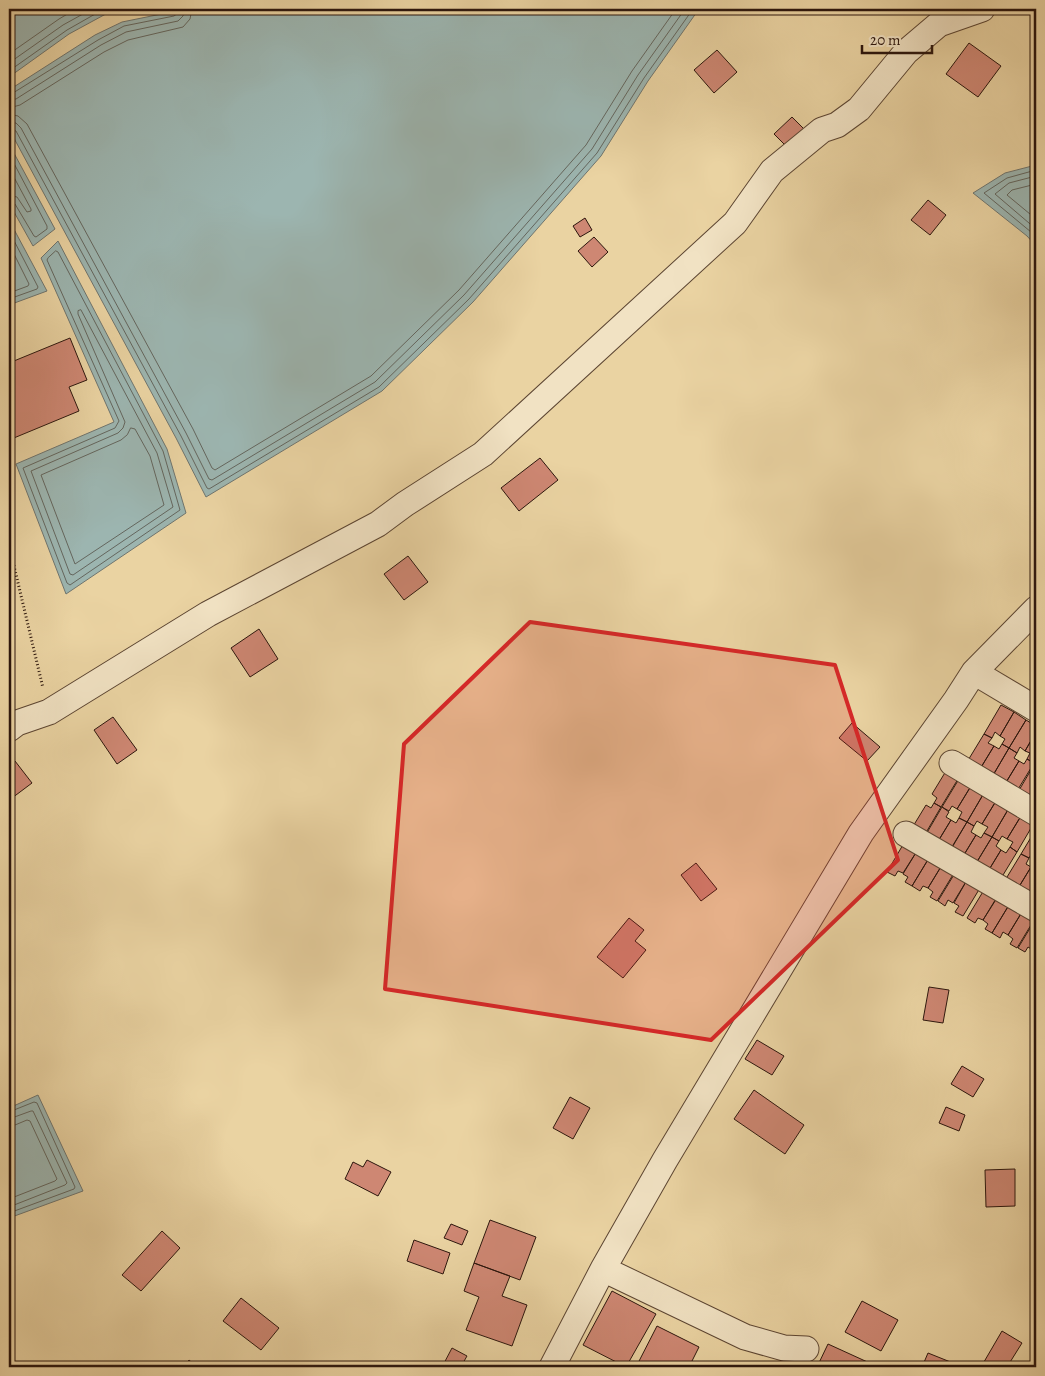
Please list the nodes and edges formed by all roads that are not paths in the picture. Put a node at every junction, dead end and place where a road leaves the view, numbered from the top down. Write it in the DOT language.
graph roads {
  1 [pos="982,9"];
  2 [pos="1036,609"];
  3 [pos="979,666"];
  4 [pos="1036,691"];
  5 [pos="1036,709"];
  6 [pos="9,728"];
  7 [pos="952,763"];
  8 [pos="1036,813"];
  9 [pos="906,834"];
  10 [pos="1036,909"];
  11 [pos="603,1269"];
  12 [pos="806,1348"];
  13 [pos="552,1367"];
  1 -- 6 [label="street"];
  2 -- 3 [label="street"];
  3 -- 4 [label="street"];
  3 -- 5 [label="street"];
  3 -- 11 [label="street"];
  7 -- 8 [label="street"];
  9 -- 10 [label="street"];
  11 -- 12 [label="street"];
  11 -- 13 [label="street"];
}
